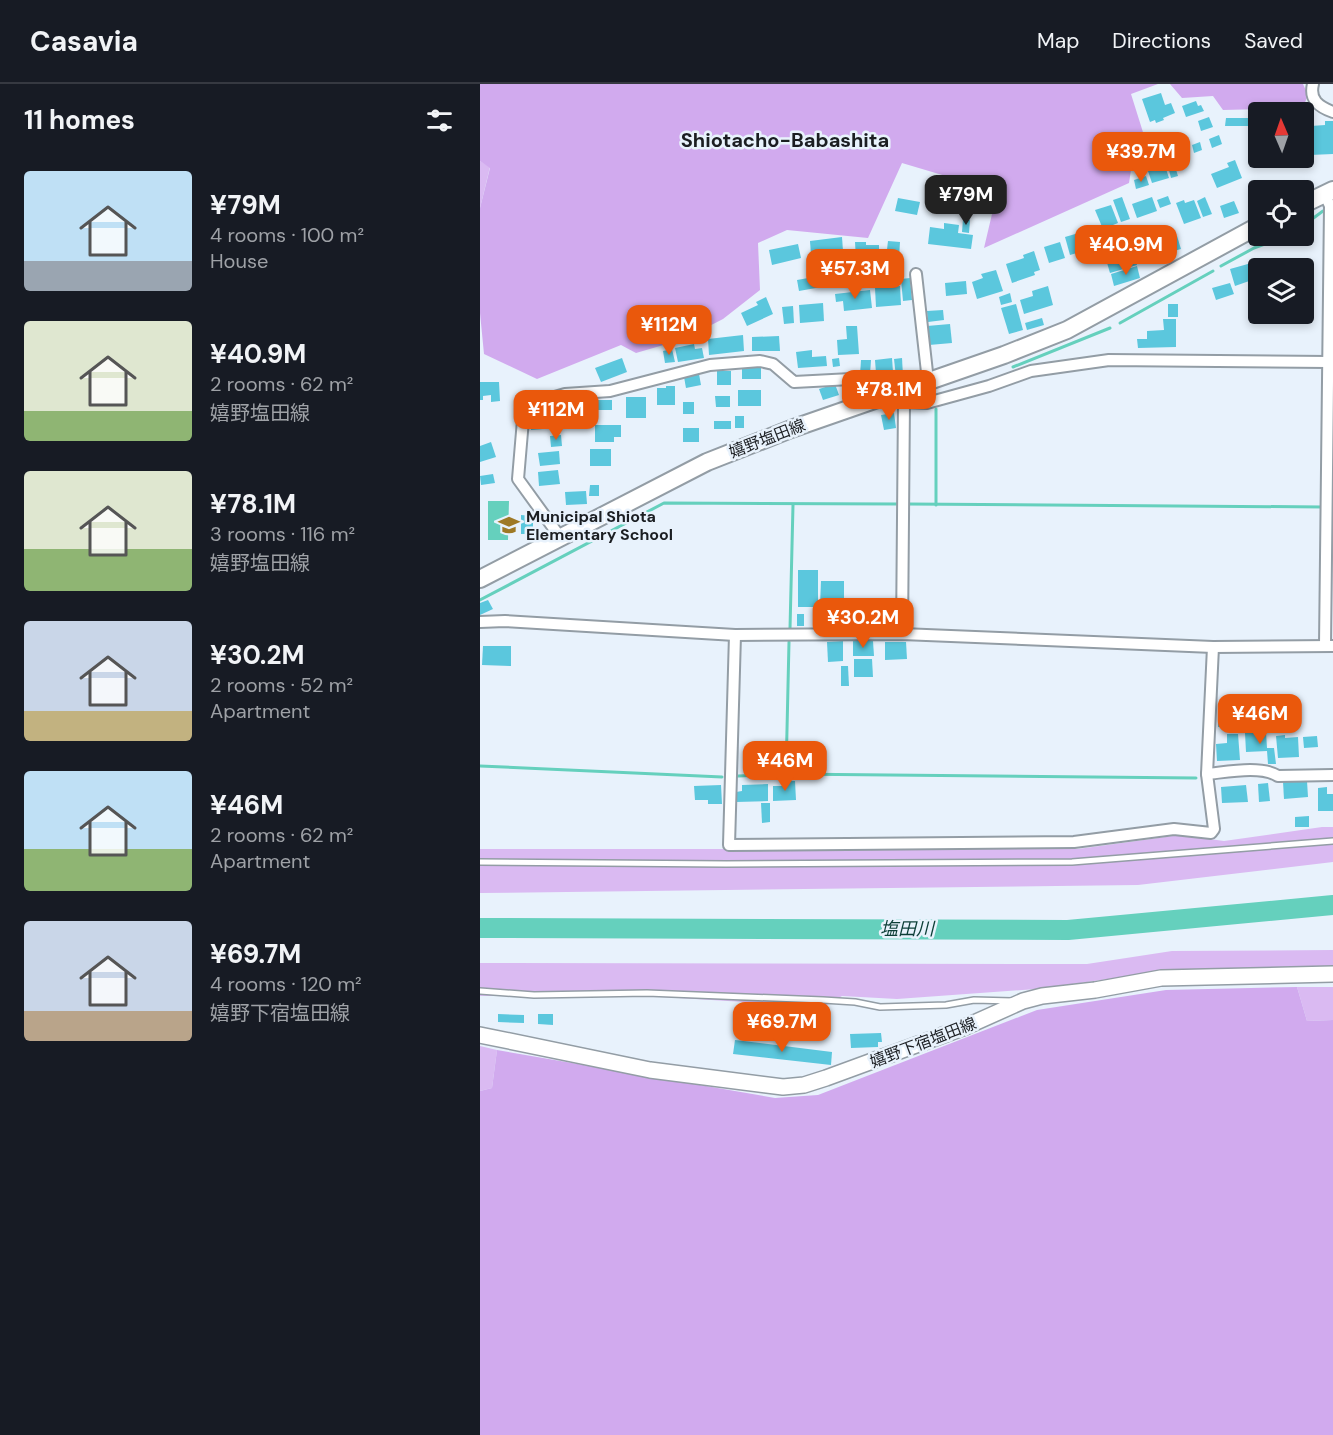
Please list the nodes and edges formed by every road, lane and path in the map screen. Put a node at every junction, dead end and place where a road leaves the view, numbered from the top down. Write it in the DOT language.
graph roads {
  1 [pos="1313,84"];
  2 [pos="1333,112"];
  3 [pos="1329,191"];
  4 [pos="1314,199"];
  5 [pos="1248,231"];
  6 [pos="916,274"];
  7 [pos="1331,296"];
  8 [pos="1328,362"];
  9 [pos="928,381"];
  10 [pos="898,398"];
  11 [pos="1328,510"];
  12 [pos="560,537"];
  13 [pos="480,579"];
  14 [pos="480,622"];
  15 [pos="902,634"];
  16 [pos="735,635"];
  17 [pos="1213,646"];
  18 [pos="1329,646"];
  19 [pos="1207,774"];
  20 [pos="1333,775"];
  21 [pos="1333,841"];
  22 [pos="480,862"];
  23 [pos="1333,974"];
  24 [pos="480,991"];
  25 [pos="1023,1001"];
  26 [pos="480,1035"];
  1 -- 2 [label="street"];
  3 -- 4 [label="main road"];
  3 -- 7 [label="street"];
  5 -- 9 [label="main road, 嬉野塩田線"];
  6 -- 9 [label="street"];
  7 -- 8 [label="street"];
  8 -- 10 [label="street"];
  8 -- 11 [label="street"];
  9 -- 10 [label="main road, 嬉野塩田線"];
  10 -- 12 [label="main road, 嬉野塩田線"];
  10 -- 12 [label="street"];
  10 -- 15 [label="street"];
  11 -- 18 [label="street"];
  12 -- 13 [label="main road, 嬉野塩田線"];
  14 -- 16 [label="street"];
  15 -- 16 [label="street"];
  15 -- 17 [label="street"];
  16 -- 19 [label="street"];
  17 -- 18 [label="street"];
  17 -- 19 [label="street"];
  19 -- 20 [label="street"];
  21 -- 22 [label="lane"];
  23 -- 25 [label="main road, 嬉野下宿塩田線"];
  24 -- 25 [label="lane"];
  25 -- 26 [label="main road, 嬉野下宿塩田線"];
}
